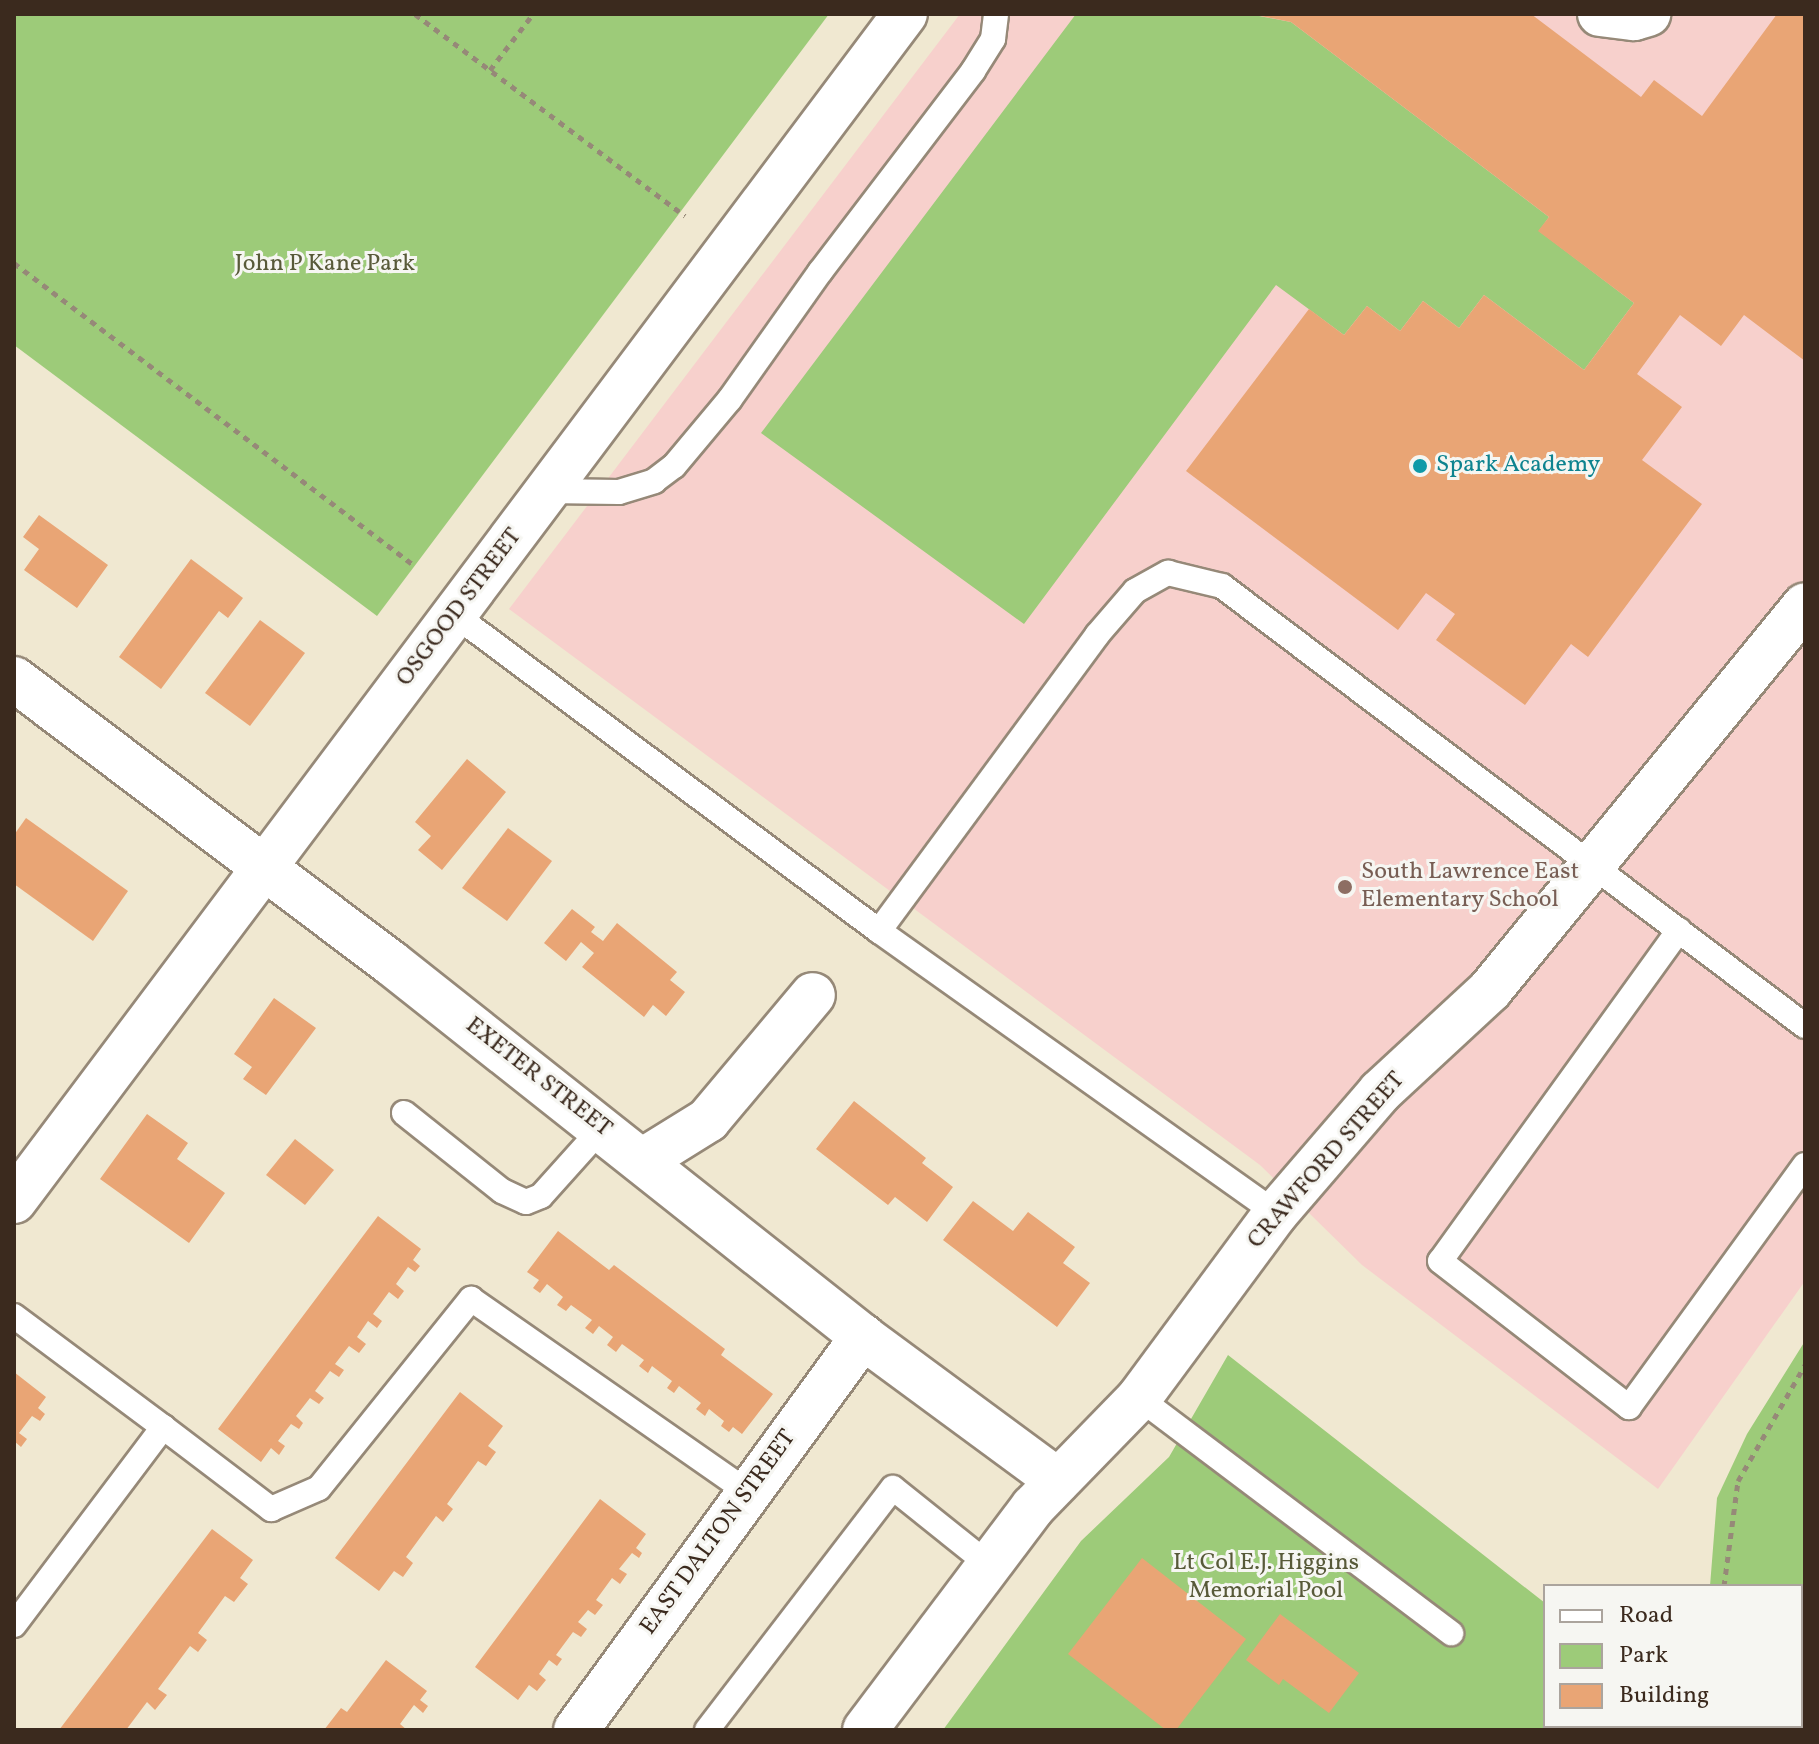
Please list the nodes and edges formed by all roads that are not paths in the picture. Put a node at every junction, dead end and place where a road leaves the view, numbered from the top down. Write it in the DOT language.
graph roads {
  1 [pos="905,14"];
  2 [pos="996,14"];
  3 [pos="1600,14"];
  4 [pos="1648,14"];
  5 [pos="547,491"];
  6 [pos="1805,605"];
  7 [pos="455,615"];
  8 [pos="14,679"];
  9 [pos="1591,865"];
  10 [pos="266,868"];
  11 [pos="1679,930"];
  12 [pos="879,931"];
  13 [pos="813,995"];
  14 [pos="1805,1026"];
  15 [pos="404,1113"];
  16 [pos="602,1128"];
  17 [pos="642,1161"];
  18 [pos="1805,1165"];
  19 [pos="14,1201"];
  20 [pos="1276,1213"];
  21 [pos="14,1316"];
  22 [pos="863,1337"];
  23 [pos="1139,1398"];
  24 [pos="163,1427"];
  25 [pos="1058,1481"];
  26 [pos="749,1493"];
  27 [pos="989,1565"];
  28 [pos="14,1625"];
  29 [pos="1451,1633"];
  30 [pos="576,1730"];
  31 [pos="707,1730"];
  32 [pos="865,1730"];
  1 -- 5 [label="street, OSGOOD STREET"];
  2 -- 5 [label="lane"];
  3 -- 4 [label="street"];
  5 -- 7 [label="street, OSGOOD STREET"];
  6 -- 9 [label="street, CRAWFORD STREET"];
  7 -- 10 [label="street, OSGOOD STREET"];
  7 -- 12 [label="lane"];
  8 -- 10 [label="street, EXETER STREET"];
  9 -- 11 [label="lane"];
  9 -- 12 [label="lane"];
  9 -- 20 [label="street, CRAWFORD STREET"];
  10 -- 16 [label="street, EXETER STREET"];
  10 -- 19 [label="street, OSGOOD STREET"];
  11 -- 14 [label="lane"];
  11 -- 18 [label="lane"];
  12 -- 20 [label="lane"];
  13 -- 17 [label="street"];
  15 -- 16 [label="lane"];
  16 -- 17 [label="street, EXETER STREET"];
  17 -- 22 [label="street, EXETER STREET"];
  20 -- 23 [label="street, CRAWFORD STREET"];
  21 -- 24 [label="lane"];
  22 -- 25 [label="street, EXETER STREET"];
  22 -- 26 [label="street, EAST DALTON STREET"];
  23 -- 25 [label="street, CRAWFORD STREET"];
  23 -- 29 [label="lane"];
  24 -- 26 [label="lane"];
  24 -- 28 [label="lane"];
  25 -- 27 [label="street, CRAWFORD STREET"];
  26 -- 30 [label="street, EAST DALTON STREET"];
  27 -- 31 [label="lane"];
  27 -- 32 [label="street, CRAWFORD STREET"];
}
